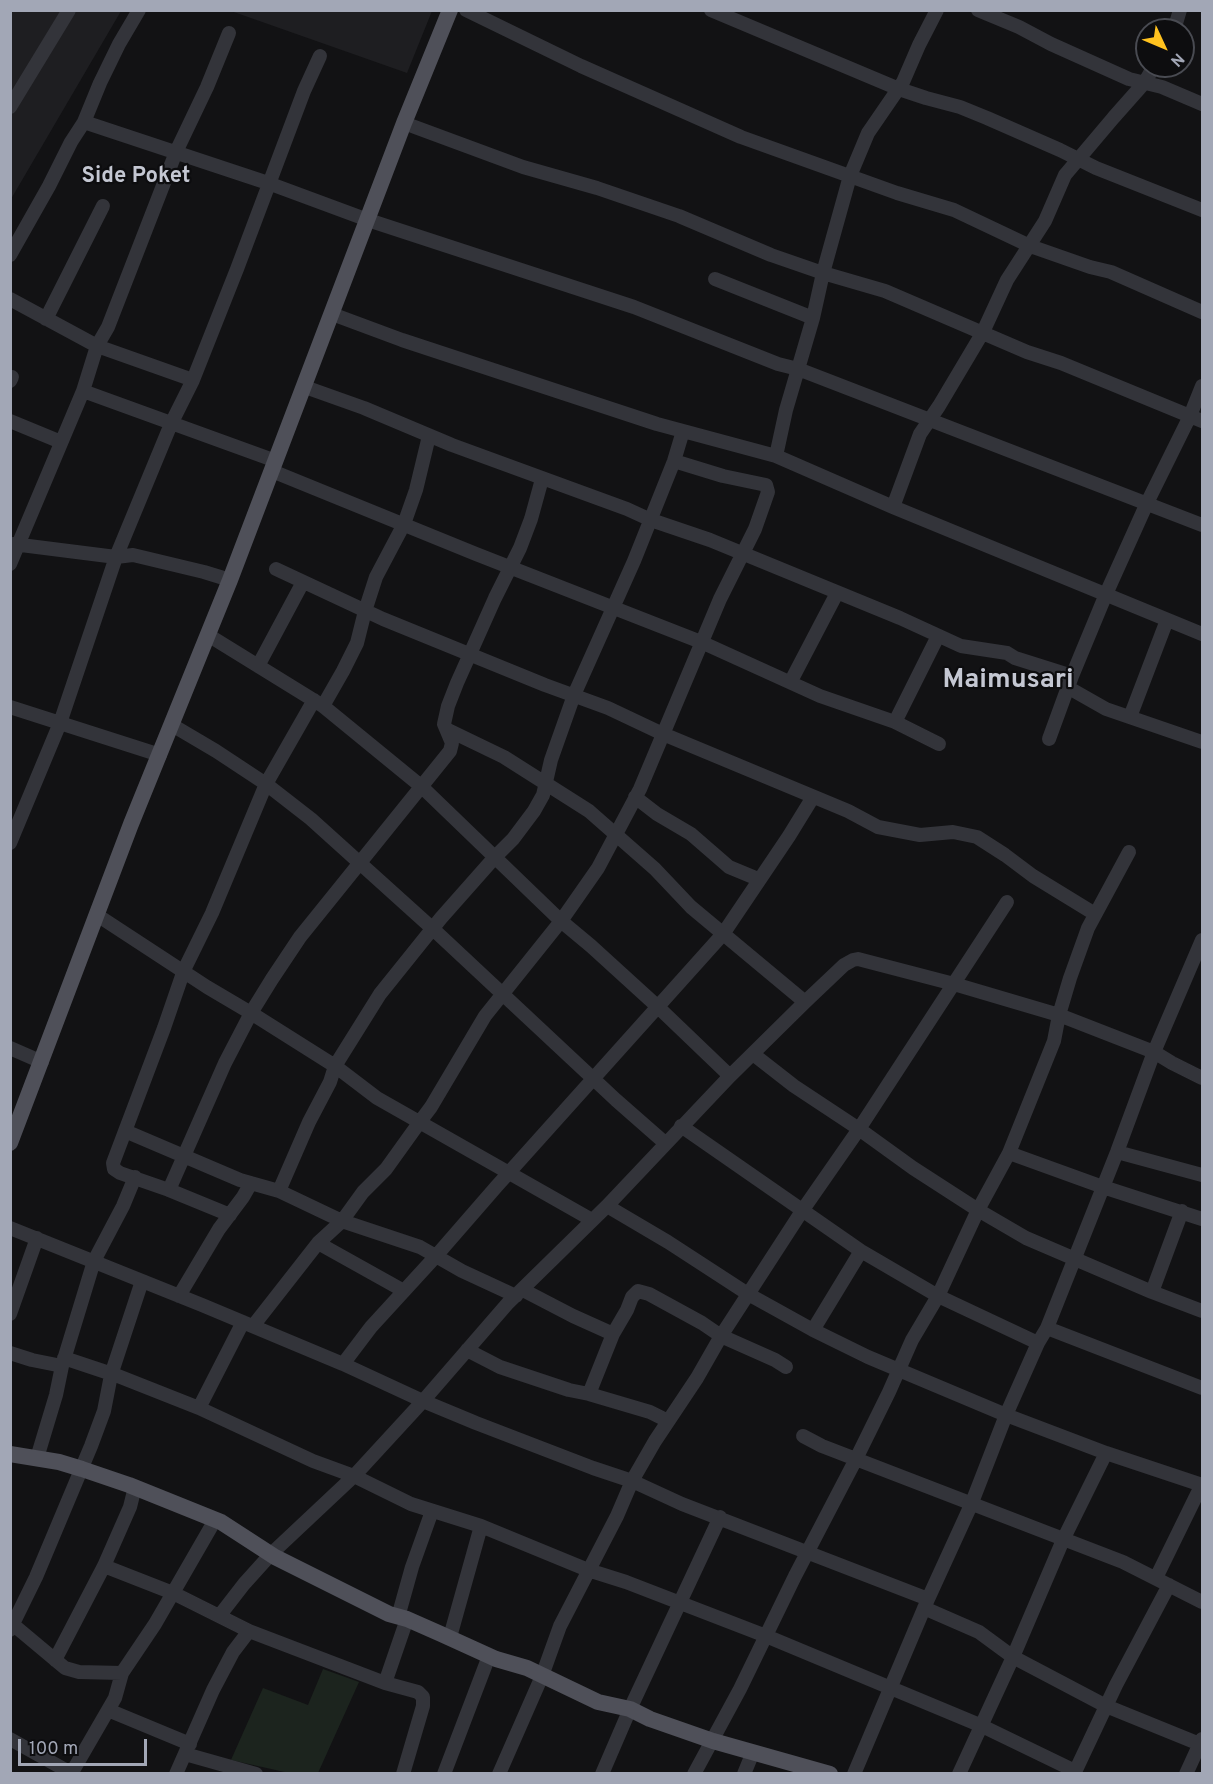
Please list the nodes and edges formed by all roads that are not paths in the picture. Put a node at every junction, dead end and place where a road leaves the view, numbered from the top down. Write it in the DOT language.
graph roads {
  1 [pos="69,10"];
  2 [pos="139,10"];
  3 [pos="450,10"];
  4 [pos="466,10"];
  5 [pos="711,10"];
  6 [pos="937,10"];
  7 [pos="978,10"];
  8 [pos="229,33"];
  9 [pos="320,56"];
  10 [pos="1147,78"];
  11 [pos="1145,82"];
  12 [pos="899,89"];
  13 [pos="1203,104"];
  14 [pos="10,107"];
  15 [pos="84,122"];
  16 [pos="404,123"];
  17 [pos="176,152"];
  18 [pos="1080,159"];
  19 [pos="850,176"];
  20 [pos="268,183"];
  21 [pos="103,206"];
  22 [pos="1203,210"];
  23 [pos="368,220"];
  24 [pos="1030,246"];
  25 [pos="10,255"];
  26 [pos="823,273"];
  27 [pos="715,279"];
  28 [pos="10,299"];
  29 [pos="1203,312"];
  30 [pos="332,314"];
  31 [pos="813,318"];
  32 [pos="46,319"];
  33 [pos="983,332"];
  34 [pos="97,346"];
  35 [pos="798,369"];
  36 [pos="193,380"];
  37 [pos="305,387"];
  38 [pos="1203,387"];
  39 [pos="83,391"];
  40 [pos="1197,418"];
  41 [pos="929,419"];
  42 [pos="10,421"];
  43 [pos="171,424"];
  44 [pos="683,431"];
  45 [pos="429,436"];
  46 [pos="61,442"];
  47 [pos="776,456"];
  48 [pos="674,461"];
  49 [pos="274,466"];
  50 [pos="543,479"];
  51 [pos="1147,503"];
  52 [pos="893,507"];
  53 [pos="651,520"];
  54 [pos="404,524"];
  55 [pos="1203,525"];
  56 [pos="15,544"];
  57 [pos="744,554"];
  58 [pos="117,558"];
  59 [pos="10,564"];
  60 [pos="511,567"];
  61 [pos="276,569"];
  62 [pos="230,580"];
  63 [pos="303,582"];
  64 [pos="837,593"];
  65 [pos="1106,594"];
  66 [pos="614,607"];
  67 [pos="365,611"];
  68 [pos="1167,620"];
  69 [pos="1203,634"];
  70 [pos="208,635"];
  71 [pos="938,636"];
  72 [pos="701,642"];
  73 [pos="471,654"];
  74 [pos="258,666"];
  75 [pos="791,681"];
  76 [pos="1071,682"];
  77 [pos="574,695"];
  78 [pos="318,703"];
  79 [pos="10,707"];
  80 [pos="1130,717"];
  81 [pos="895,722"];
  82 [pos="60,723"];
  83 [pos="172,725"];
  84 [pos="446,729"];
  85 [pos="663,734"];
  86 [pos="1049,739"];
  87 [pos="1203,742"];
  88 [pos="939,744"];
  89 [pos="160,755"];
  90 [pos="546,782"];
  91 [pos="266,784"];
  92 [pos="422,787"];
  93 [pos="635,797"];
  94 [pos="813,797"];
  95 [pos="616,835"];
  96 [pos="10,843"];
  97 [pos="1129,852"];
  98 [pos="495,857"];
  99 [pos="359,864"];
  100 [pos="758,879"];
  101 [pos="1007,902"];
  102 [pos="1095,914"];
  103 [pos="97,915"];
  104 [pos="561,921"];
  105 [pos="433,929"];
  106 [pos="723,934"];
  107 [pos="1203,940"];
  108 [pos="184,970"];
  109 [pos="954,984"];
  110 [pos="503,995"];
  111 [pos="805,1002"];
  112 [pos="658,1007"];
  113 [pos="252,1013"];
  114 [pos="1059,1015"];
  115 [pos="10,1048"];
  116 [pos="1154,1052"];
  117 [pos="753,1054"];
  118 [pos="42,1062"];
  119 [pos="335,1066"];
  120 [pos="730,1076"];
  121 [pos="593,1077"];
  122 [pos="1203,1078"];
  123 [pos="419,1123"];
  124 [pos="681,1126"];
  125 [pos="859,1129"];
  126 [pos="125,1131"];
  127 [pos="11,1141"];
  128 [pos="665,1143"];
  129 [pos="1117,1152"];
  130 [pos="1009,1153"];
  131 [pos="184,1157"];
  132 [pos="508,1174"];
  133 [pos="1203,1175"];
  134 [pos="135,1177"];
  135 [pos="251,1183"];
  136 [pos="1103,1187"];
  137 [pos="169,1190"];
  138 [pos="279,1191"];
  139 [pos="607,1206"];
  140 [pos="978,1210"];
  141 [pos="802,1211"];
  142 [pos="1182,1211"];
  143 [pos="230,1215"];
  144 [pos="1203,1219"];
  145 [pos="342,1221"];
  146 [pos="592,1221"];
  147 [pos="10,1228"];
  148 [pos="37,1238"];
  149 [pos="318,1243"];
  150 [pos="861,1251"];
  151 [pos="436,1256"];
  152 [pos="1076,1258"];
  153 [pos="94,1261"];
  154 [pos="142,1281"];
  155 [pos="404,1291"];
  156 [pos="1152,1292"];
  157 [pos="519,1293"];
  158 [pos="748,1294"];
  159 [pos="179,1296"];
  160 [pos="938,1296"];
  161 [pos="1203,1311"];
  162 [pos="10,1314"];
  163 [pos="248,1324"];
  164 [pos="1047,1328"];
  165 [pos="813,1330"];
  166 [pos="613,1334"];
  167 [pos="721,1336"];
  168 [pos="1038,1343"];
  169 [pos="466,1350"];
  170 [pos="10,1353"];
  171 [pos="63,1362"];
  172 [pos="343,1364"];
  173 [pos="786,1367"];
  174 [pos="898,1371"];
  175 [pos="111,1375"];
  176 [pos="1203,1388"];
  177 [pos="589,1394"];
  178 [pos="423,1401"];
  179 [pos="199,1408"];
  180 [pos="1006,1415"];
  181 [pos="668,1421"];
  182 [pos="803,1436"];
  183 [pos="1106,1453"];
  184 [pos="10,1454"];
  185 [pos="37,1458"];
  186 [pos="856,1459"];
  187 [pos="82,1469"];
  188 [pos="354,1476"];
  189 [pos="632,1481"];
  190 [pos="1202,1484"];
  191 [pos="135,1487"];
  192 [pos="971,1505"];
  193 [pos="432,1511"];
  194 [pos="720,1517"];
  195 [pos="215,1520"];
  196 [pos="481,1526"];
  197 [pos="1064,1540"];
  198 [pos="808,1552"];
  199 [pos="271,1554"];
  200 [pos="104,1566"];
  201 [pos="588,1570"];
  202 [pos="1156,1578"];
  203 [pos="1169,1585"];
  204 [pos="173,1593"];
  205 [pos="1202,1600"];
  206 [pos="679,1604"];
  207 [pos="926,1604"];
  208 [pos="220,1615"];
  209 [pos="402,1618"];
  210 [pos="12,1625"];
  211 [pos="249,1631"];
  212 [pos="766,1636"];
  213 [pos="450,1637"];
  214 [pos="489,1656"];
  215 [pos="1013,1658"];
  216 [pos="55,1660"];
  217 [pos="122,1673"];
  218 [pos="542,1676"];
  219 [pos="385,1683"];
  220 [pos="891,1687"];
  221 [pos="1106,1706"];
  222 [pos="630,1709"];
  223 [pos="108,1710"];
  224 [pos="982,1726"];
  225 [pos="10,1739"];
  226 [pos="713,1741"];
  227 [pos="1202,1743"];
  228 [pos="188,1749"];
  229 [pos="753,1752"];
  230 [pos="1075,1772"];
  231 [pos="71,1773"];
  232 [pos="176,1773"];
  233 [pos="256,1773"];
  234 [pos="403,1773"];
  235 [pos="444,1773"];
  236 [pos="499,1773"];
  237 [pos="602,1773"];
  238 [pos="694,1773"];
  239 [pos="744,1773"];
  240 [pos="830,1773"];
  241 [pos="854,1773"];
  242 [pos="959,1773"];
  243 [pos="1186,1773"];
  1 -- 14 [label="street"];
  2 -- 15 [label="street"];
  3 -- 16 [label="main road"];
  4 -- 19 [label="street"];
  5 -- 12 [label="street"];
  6 -- 12 [label="street"];
  7 -- 11 [label="street"];
  8 -- 17 [label="street"];
  9 -- 20 [label="street"];
  10 -- 11 [label="street"];
  11 -- 13 [label="street"];
  11 -- 18 [label="street"];
  12 -- 18 [label="street"];
  12 -- 19 [label="street"];
  15 -- 17 [label="street"];
  15 -- 25 [label="street"];
  16 -- 23 [label="main road"];
  16 -- 26 [label="street"];
  17 -- 20 [label="street"];
  17 -- 34 [label="street"];
  18 -- 22 [label="street"];
  18 -- 24 [label="street"];
  19 -- 24 [label="street"];
  19 -- 26 [label="street"];
  20 -- 23 [label="street"];
  20 -- 36 [label="street"];
  21 -- 32 [label="street"];
  23 -- 30 [label="main road"];
  23 -- 35 [label="street"];
  24 -- 29 [label="street"];
  24 -- 33 [label="street"];
  26 -- 31 [label="street"];
  26 -- 33 [label="street"];
  27 -- 31 [label="street"];
  28 -- 32 [label="street"];
  30 -- 37 [label="main road"];
  30 -- 44 [label="street"];
  31 -- 35 [label="street"];
  32 -- 34 [label="street"];
  33 -- 40 [label="street"];
  33 -- 41 [label="street"];
  34 -- 36 [label="street"];
  34 -- 39 [label="street"];
  35 -- 41 [label="street"];
  35 -- 47 [label="street"];
  36 -- 43 [label="street"];
  37 -- 45 [label="street"];
  37 -- 49 [label="main road"];
  38 -- 40 [label="street"];
  39 -- 43 [label="street"];
  39 -- 46 [label="street"];
  40 -- 51 [label="street"];
  41 -- 51 [label="street"];
  41 -- 52 [label="street"];
  42 -- 46 [label="street"];
  43 -- 49 [label="street"];
  43 -- 58 [label="street"];
  44 -- 47 [label="street"];
  44 -- 48 [label="street"];
  45 -- 50 [label="street"];
  45 -- 54 [label="street"];
  46 -- 56 [label="street"];
  47 -- 52 [label="street"];
  48 -- 53 [label="street"];
  48 -- 57 [label="street"];
  49 -- 54 [label="street"];
  49 -- 62 [label="main road"];
  50 -- 53 [label="street"];
  50 -- 60 [label="street"];
  51 -- 55 [label="street"];
  51 -- 65 [label="street"];
  52 -- 65 [label="street"];
  53 -- 57 [label="street"];
  53 -- 66 [label="street"];
  54 -- 60 [label="street"];
  54 -- 67 [label="street"];
  56 -- 58 [label="street"];
  56 -- 59 [label="street"];
  57 -- 64 [label="street"];
  57 -- 72 [label="street"];
  58 -- 62 [label="street"];
  58 -- 82 [label="street"];
  60 -- 66 [label="street"];
  60 -- 73 [label="street"];
  61 -- 63 [label="street"];
  62 -- 70 [label="main road"];
  63 -- 67 [label="street"];
  63 -- 74 [label="street"];
  64 -- 71 [label="street"];
  64 -- 75 [label="street"];
  65 -- 68 [label="street"];
  65 -- 76 [label="street"];
  66 -- 72 [label="street"];
  66 -- 77 [label="street"];
  67 -- 73 [label="street"];
  67 -- 78 [label="street"];
  68 -- 69 [label="street"];
  68 -- 80 [label="street"];
  70 -- 74 [label="street"];
  70 -- 83 [label="main road"];
  71 -- 76 [label="street"];
  71 -- 81 [label="street"];
  72 -- 75 [label="street"];
  72 -- 85 [label="street"];
  73 -- 77 [label="street"];
  73 -- 84 [label="street"];
  74 -- 78 [label="street"];
  75 -- 81 [label="street"];
  76 -- 80 [label="street"];
  76 -- 86 [label="street"];
  77 -- 85 [label="street"];
  77 -- 90 [label="street"];
  78 -- 91 [label="street"];
  78 -- 92 [label="street"];
  79 -- 82 [label="street"];
  80 -- 87 [label="street"];
  81 -- 88 [label="street"];
  82 -- 89 [label="street"];
  82 -- 96 [label="street"];
  83 -- 89 [label="main road"];
  83 -- 91 [label="street"];
  84 -- 90 [label="street"];
  84 -- 92 [label="street"];
  85 -- 93 [label="street"];
  85 -- 94 [label="street"];
  89 -- 103 [label="main road"];
  90 -- 95 [label="street"];
  90 -- 98 [label="street"];
  91 -- 99 [label="street"];
  91 -- 108 [label="street"];
  92 -- 98 [label="street"];
  92 -- 99 [label="street"];
  93 -- 95 [label="street"];
  93 -- 100 [label="street"];
  94 -- 100 [label="street"];
  94 -- 102 [label="street"];
  95 -- 104 [label="street"];
  95 -- 106 [label="street"];
  97 -- 102 [label="street"];
  98 -- 104 [label="street"];
  98 -- 105 [label="street"];
  99 -- 105 [label="street"];
  99 -- 113 [label="street"];
  100 -- 106 [label="street"];
  101 -- 109 [label="street"];
  102 -- 114 [label="street"];
  103 -- 108 [label="street"];
  103 -- 118 [label="main road"];
  104 -- 110 [label="street"];
  104 -- 112 [label="street"];
  105 -- 110 [label="street"];
  105 -- 119 [label="street"];
  106 -- 111 [label="street"];
  106 -- 112 [label="street"];
  107 -- 116 [label="street"];
  108 -- 113 [label="street"];
  108 -- 126 [label="street"];
  109 -- 111 [label="street"];
  109 -- 114 [label="street"];
  109 -- 125 [label="street"];
  110 -- 121 [label="street"];
  110 -- 123 [label="street"];
  111 -- 117 [label="street"];
  112 -- 120 [label="street"];
  112 -- 121 [label="street"];
  113 -- 119 [label="street"];
  113 -- 131 [label="street"];
  114 -- 116 [label="street"];
  114 -- 130 [label="street"];
  115 -- 118 [label="street"];
  116 -- 122 [label="street"];
  116 -- 129 [label="street"];
  117 -- 120 [label="street"];
  117 -- 125 [label="street"];
  118 -- 127 [label="main road"];
  119 -- 123 [label="street"];
  119 -- 138 [label="street"];
  120 -- 124 [label="street"];
  121 -- 128 [label="street"];
  121 -- 132 [label="street"];
  123 -- 132 [label="street"];
  123 -- 145 [label="street"];
  124 -- 128 [label="street"];
  124 -- 141 [label="street"];
  125 -- 140 [label="street"];
  125 -- 141 [label="street"];
  126 -- 131 [label="street"];
  126 -- 134 [label="street"];
  128 -- 139 [label="street"];
  129 -- 133 [label="street"];
  129 -- 136 [label="street"];
  130 -- 136 [label="street"];
  130 -- 140 [label="street"];
  131 -- 135 [label="street"];
  131 -- 137 [label="street"];
  132 -- 146 [label="street"];
  132 -- 151 [label="street"];
  134 -- 137 [label="street"];
  134 -- 153 [label="street"];
  135 -- 138 [label="street"];
  135 -- 143 [label="street"];
  136 -- 142 [label="street"];
  136 -- 152 [label="street"];
  137 -- 143 [label="street"];
  138 -- 145 [label="street"];
  139 -- 146 [label="street"];
  139 -- 158 [label="street"];
  140 -- 152 [label="street"];
  140 -- 160 [label="street"];
  141 -- 150 [label="street"];
  141 -- 158 [label="street"];
  142 -- 144 [label="street"];
  142 -- 156 [label="street"];
  143 -- 159 [label="street"];
  145 -- 149 [label="street"];
  145 -- 151 [label="street"];
  146 -- 157 [label="street"];
  147 -- 148 [label="street"];
  148 -- 153 [label="street"];
  148 -- 162 [label="street"];
  149 -- 155 [label="street"];
  149 -- 163 [label="street"];
  150 -- 160 [label="street"];
  150 -- 165 [label="street"];
  151 -- 155 [label="street"];
  151 -- 157 [label="street"];
  152 -- 156 [label="street"];
  152 -- 164 [label="street"];
  153 -- 154 [label="street"];
  153 -- 171 [label="street"];
  154 -- 159 [label="street"];
  154 -- 175 [label="street"];
  155 -- 172 [label="street"];
  156 -- 161 [label="street"];
  157 -- 166 [label="street"];
  157 -- 169 [label="street"];
  158 -- 165 [label="street"];
  158 -- 167 [label="street"];
  159 -- 163 [label="street"];
  160 -- 168 [label="street"];
  160 -- 174 [label="street"];
  163 -- 172 [label="street"];
  163 -- 179 [label="street"];
  164 -- 168 [label="street"];
  164 -- 176 [label="street"];
  165 -- 174 [label="street"];
  166 -- 167 [label="street"];
  166 -- 177 [label="street"];
  167 -- 173 [label="street"];
  167 -- 181 [label="street"];
  168 -- 180 [label="street"];
  169 -- 177 [label="street"];
  169 -- 178 [label="street"];
  170 -- 171 [label="street"];
  171 -- 175 [label="street"];
  171 -- 185 [label="street"];
  172 -- 178 [label="street"];
  174 -- 180 [label="street"];
  174 -- 186 [label="street"];
  175 -- 179 [label="street"];
  175 -- 187 [label="street"];
  177 -- 181 [label="street"];
  178 -- 188 [label="street"];
  178 -- 189 [label="street"];
  179 -- 188 [label="street"];
  180 -- 183 [label="street"];
  180 -- 192 [label="street"];
  181 -- 189 [label="street"];
  182 -- 186 [label="street"];
  183 -- 190 [label="street"];
  183 -- 197 [label="street"];
  184 -- 185 [label="main road"];
  185 -- 187 [label="main road"];
  186 -- 192 [label="street"];
  186 -- 198 [label="street"];
  187 -- 191 [label="main road"];
  187 -- 210 [label="street"];
  188 -- 193 [label="street"];
  188 -- 199 [label="street"];
  189 -- 194 [label="street"];
  189 -- 201 [label="street"];
  190 -- 202 [label="street"];
  191 -- 195 [label="main road"];
  191 -- 200 [label="street"];
  192 -- 197 [label="street"];
  192 -- 207 [label="street"];
  193 -- 196 [label="street"];
  193 -- 209 [label="street"];
  194 -- 198 [label="street"];
  194 -- 206 [label="street"];
  195 -- 199 [label="main road"];
  195 -- 204 [label="street"];
  196 -- 201 [label="street"];
  196 -- 213 [label="street"];
  197 -- 202 [label="street"];
  197 -- 215 [label="street"];
  198 -- 207 [label="street"];
  198 -- 212 [label="street"];
  199 -- 208 [label="street"];
  199 -- 209 [label="main road"];
  200 -- 204 [label="street"];
  200 -- 216 [label="street"];
  201 -- 206 [label="street"];
  201 -- 218 [label="street"];
  202 -- 203 [label="street"];
  203 -- 205 [label="street"];
  203 -- 221 [label="street"];
  204 -- 208 [label="street"];
  204 -- 217 [label="street"];
  206 -- 212 [label="street"];
  206 -- 222 [label="street"];
  207 -- 215 [label="street"];
  207 -- 220 [label="street"];
  208 -- 211 [label="street"];
  209 -- 213 [label="main road"];
  209 -- 219 [label="street"];
  210 -- 216 [label="street"];
  211 -- 219 [label="street"];
  211 -- 228 [label="street"];
  212 -- 220 [label="street"];
  212 -- 226 [label="street"];
  213 -- 214 [label="main road"];
  214 -- 218 [label="main road"];
  214 -- 235 [label="street"];
  215 -- 221 [label="street"];
  215 -- 224 [label="street"];
  216 -- 217 [label="street"];
  217 -- 223 [label="street"];
  218 -- 222 [label="main road"];
  218 -- 236 [label="street"];
  219 -- 234 [label="street"];
  220 -- 224 [label="street"];
  220 -- 241 [label="street"];
  221 -- 227 [label="street"];
  221 -- 230 [label="street"];
  222 -- 226 [label="main road"];
  222 -- 237 [label="street"];
  223 -- 228 [label="street"];
  223 -- 231 [label="street"];
  224 -- 230 [label="street"];
  224 -- 242 [label="street"];
  225 -- 231 [label="street"];
  226 -- 229 [label="main road"];
  226 -- 238 [label="street"];
  227 -- 243 [label="street"];
  228 -- 232 [label="street"];
  228 -- 233 [label="street"];
  229 -- 239 [label="street"];
  229 -- 240 [label="main road"];
}
